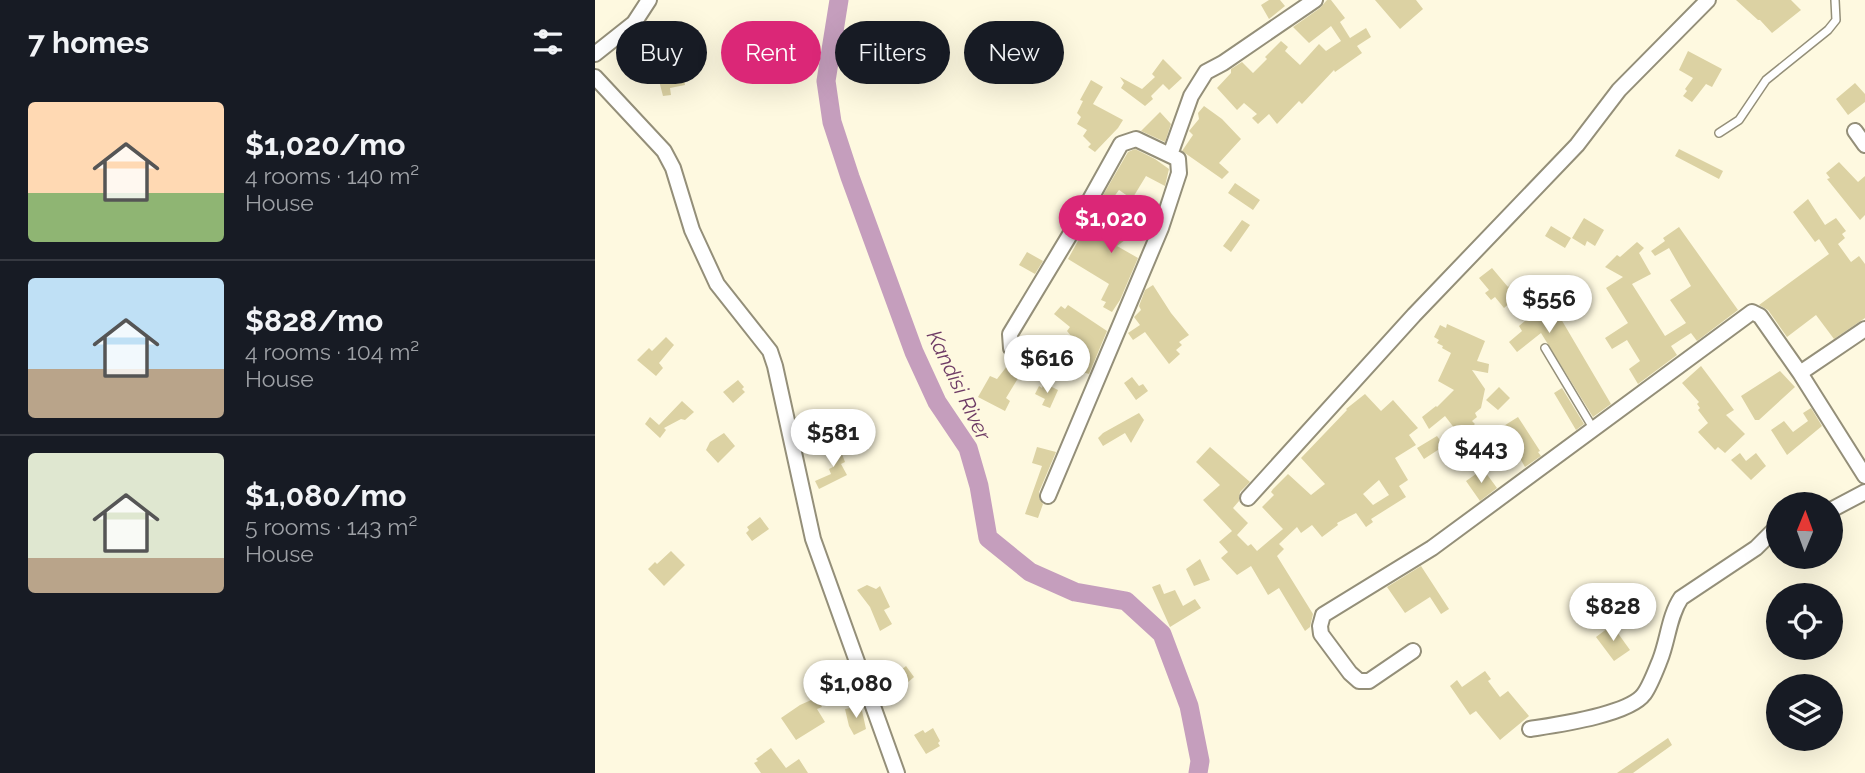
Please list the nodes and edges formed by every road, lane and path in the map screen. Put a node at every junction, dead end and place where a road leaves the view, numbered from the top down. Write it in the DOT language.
graph roads {
  1 [pos="649,0"];
  2 [pos="1315,0"];
  3 [pos="1708,0"];
  4 [pos="1835,0"];
  5 [pos="595,54"];
  6 [pos="595,77"];
  7 [pos="1855,131"];
  8 [pos="1719,133"];
  9 [pos="1865,145"];
  10 [pos="1170,155"];
  11 [pos="1865,329"];
  12 [pos="1545,348"];
  13 [pos="1025,358"];
  14 [pos="1800,373"];
  15 [pos="1593,429"];
  16 [pos="1865,476"];
  17 [pos="1865,492"];
  18 [pos="1048,496"];
  19 [pos="1248,498"];
  20 [pos="1843,504"];
  21 [pos="1766,538"];
  22 [pos="1413,651"];
  23 [pos="1530,729"];
  24 [pos="897,773"];
  1 -- 5 [label="street"];
  2 -- 10 [label="street"];
  3 -- 19 [label="street"];
  4 -- 8 [label="lane"];
  6 -- 24 [label="street"];
  7 -- 9 [label="street"];
  10 -- 13 [label="street"];
  10 -- 18 [label="street"];
  11 -- 14 [label="street"];
  12 -- 15 [label="lane"];
  14 -- 15 [label="street"];
  14 -- 16 [label="street"];
  15 -- 22 [label="street"];
  17 -- 20 [label="street"];
  21 -- 23 [label="street"];
}
